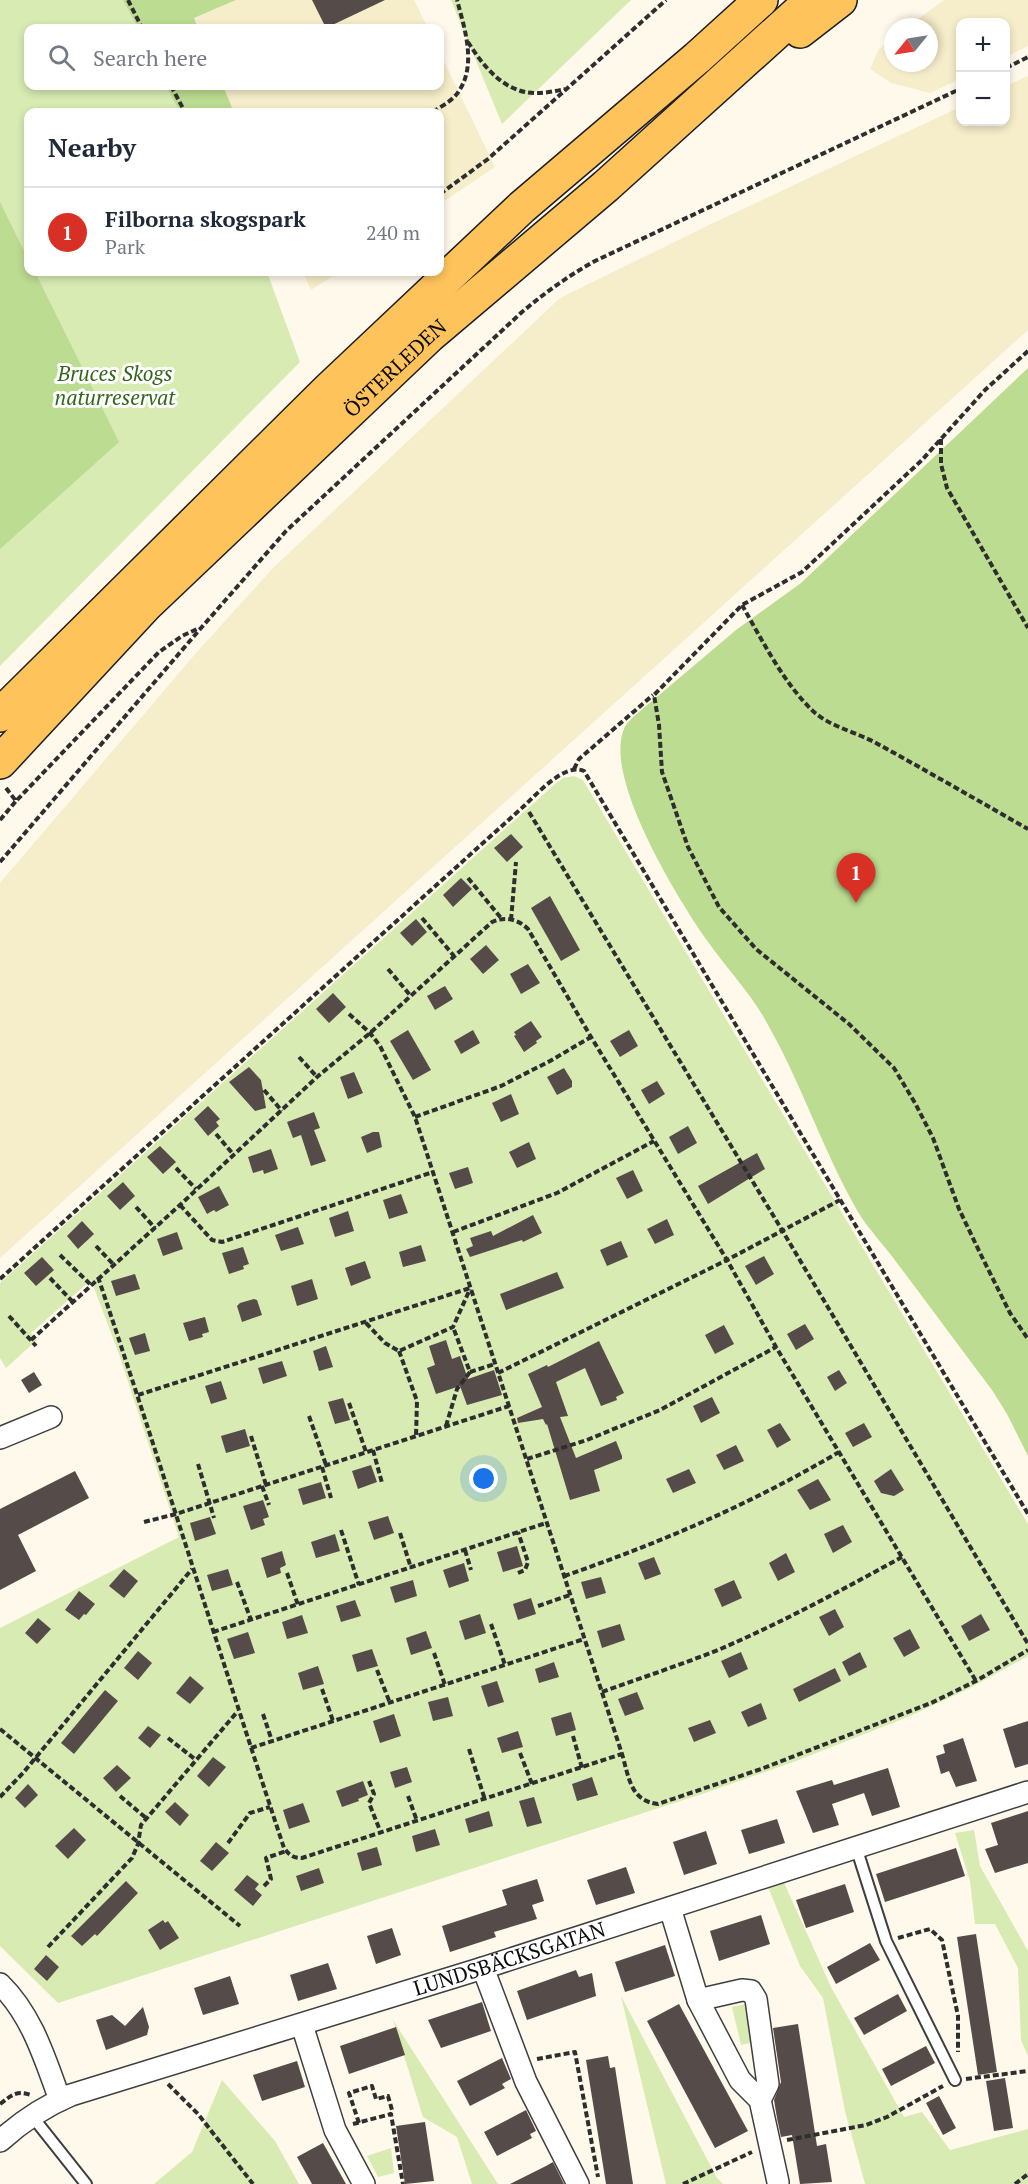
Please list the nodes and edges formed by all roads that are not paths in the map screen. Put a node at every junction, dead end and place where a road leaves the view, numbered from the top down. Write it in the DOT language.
graph roads {
  1 [pos="743,0"];
  2 [pos="761,0"];
  3 [pos="812,0"];
  4 [pos="840,0"];
  5 [pos="623,121"];
  6 [pos="676,124"];
  7 [pos="0,715"];
  8 [pos="3,775"];
  9 [pos="51,1417"];
  10 [pos="0,1438"];
  11 [pos="1028,1792"];
  12 [pos="856,1847"];
  13 [pos="670,1908"];
  14 [pos="483,1968"];
  15 [pos="0,1984"];
  16 [pos="698,2000"];
  17 [pos="302,2025"];
  18 [pos="955,2080"];
  19 [pos="60,2100"];
  20 [pos="760,2100"];
  21 [pos="32,2116"];
  22 [pos="0,2141"];
  23 [pos="778,2182"];
  24 [pos="86,2184"];
  25 [pos="364,2184"];
  26 [pos="578,2184"];
  1 -- 5 [label="main road"];
  2 -- 5 [label="main road, ÖSTERLEDEN"];
  3 -- 6 [label="main road, ÖSTERLEDEN"];
  4 -- 6 [label="main road"];
  5 -- 7 [label="main road, ÖSTERLEDEN"];
  6 -- 8 [label="main road, ÖSTERLEDEN"];
  9 -- 10 [label="street"];
  11 -- 12 [label="street, LUNDSBÄCKSGATAN"];
  12 -- 13 [label="street, LUNDSBÄCKSGATAN"];
  12 -- 18 [label="lane"];
  13 -- 14 [label="street, LUNDSBÄCKSGATAN"];
  13 -- 16 [label="street"];
  14 -- 17 [label="street, LUNDSBÄCKSGATAN"];
  14 -- 26 [label="street"];
  15 -- 19 [label="street"];
  16 -- 20 [label="street"];
  16 -- 20 [label="street"];
  17 -- 19 [label="street, LUNDSBÄCKSGATAN"];
  17 -- 25 [label="street"];
  19 -- 21 [label="street, LUNDSBÄCKSGATAN"];
  20 -- 23 [label="street"];
  21 -- 22 [label="street, LUNDSBÄCKSGATAN"];
  21 -- 24 [label="lane"];
}
